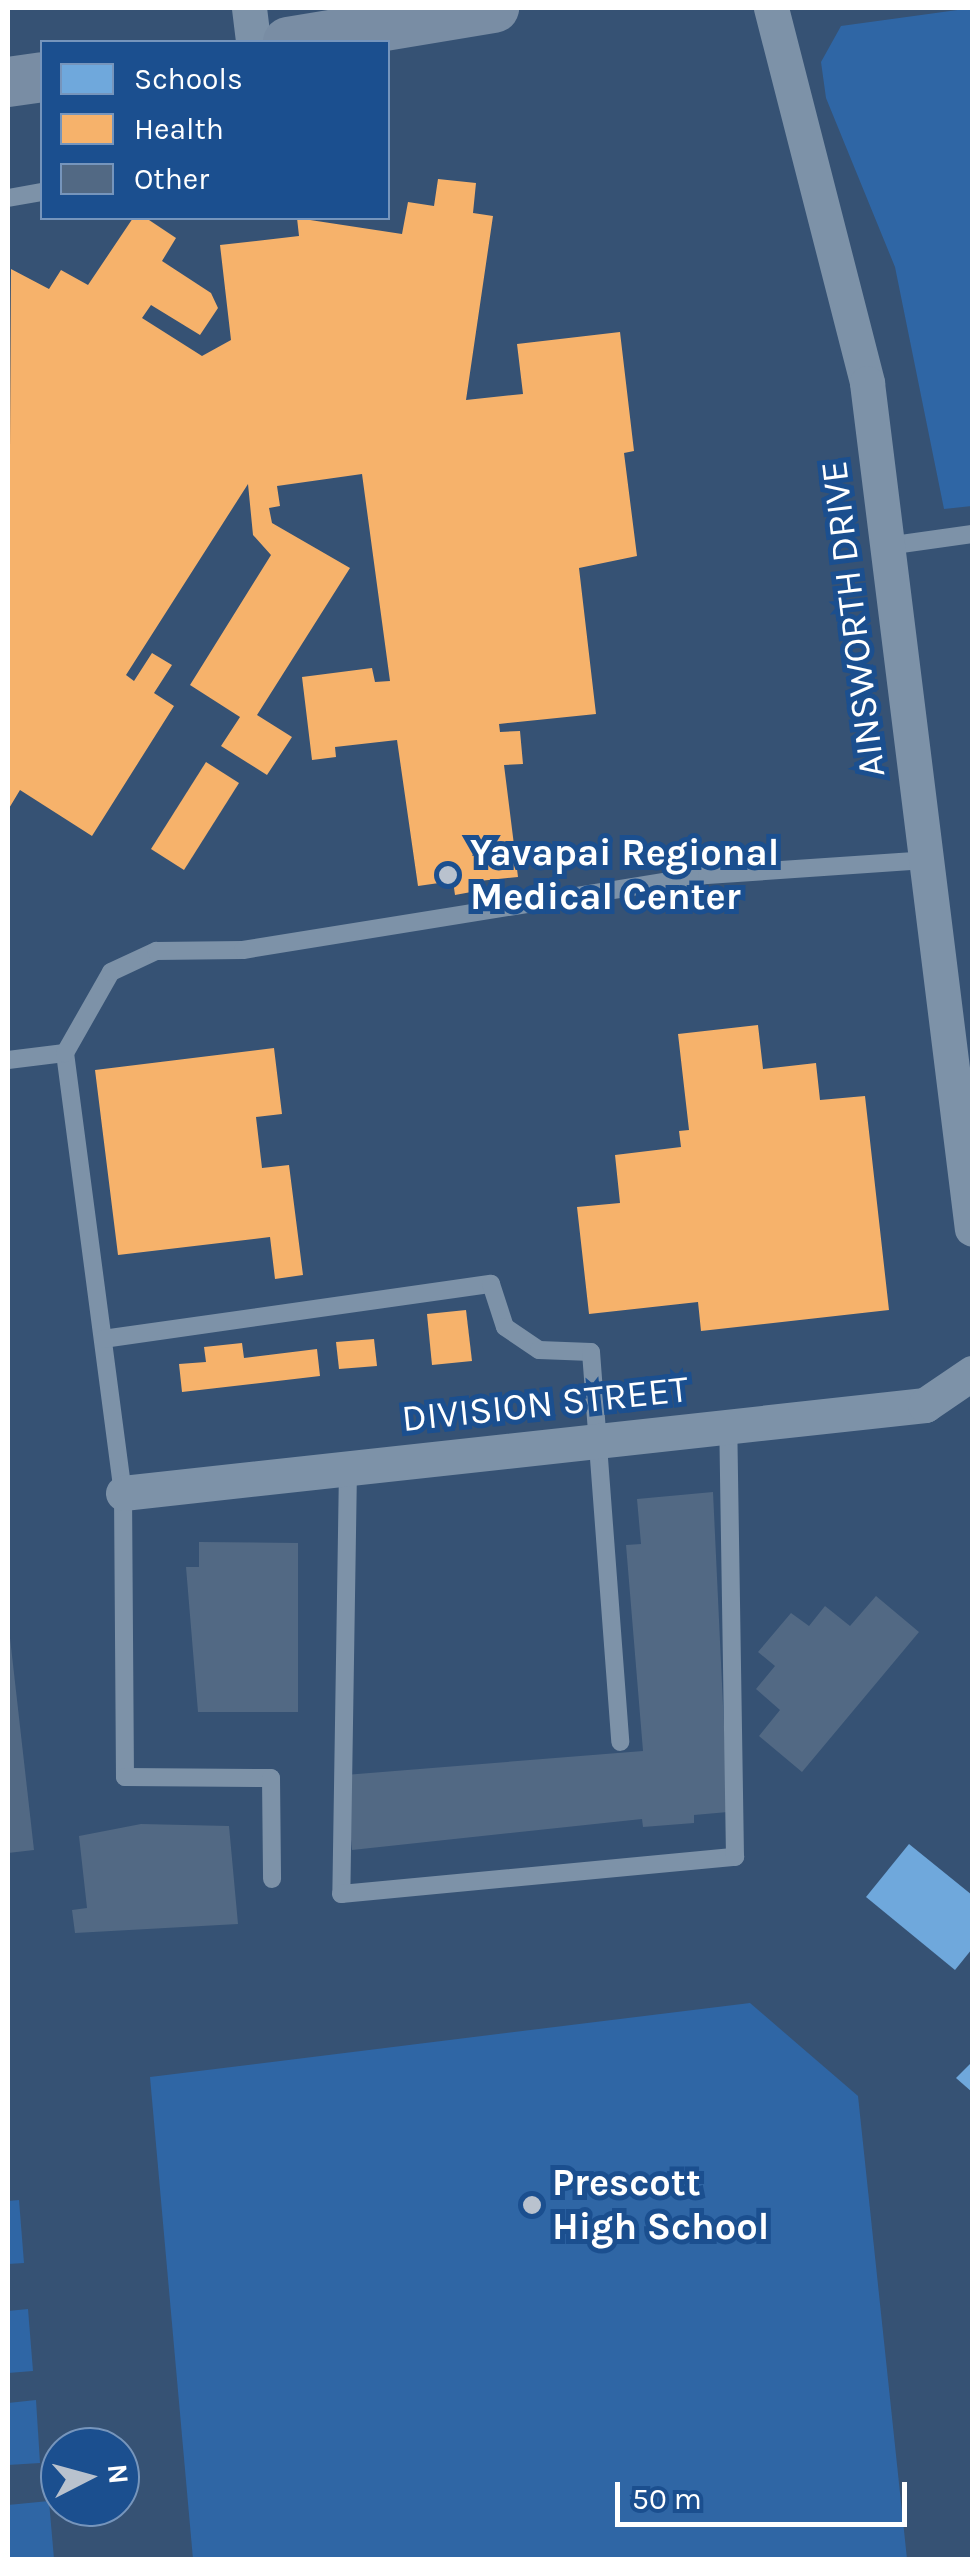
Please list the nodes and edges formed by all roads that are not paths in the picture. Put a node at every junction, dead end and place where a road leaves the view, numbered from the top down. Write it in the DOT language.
graph roads {
  1 [pos="248,8"];
  2 [pos="494,8"];
  3 [pos="771,8"];
  4 [pos="253,40"];
  5 [pos="300,40"];
  6 [pos="40,77"];
  7 [pos="8,82"];
  8 [pos="40,192"];
  9 [pos="8,198"];
  10 [pos="972,534"];
  11 [pos="887,546"];
  12 [pos="925,860"];
  13 [pos="65,1053"];
  14 [pos="8,1060"];
  15 [pos="966,1121"];
  16 [pos="972,1221"];
  17 [pos="972,1229"];
  18 [pos="103,1340"];
  19 [pos="972,1373"];
  20 [pos="972,1381"];
  21 [pos="728,1427"];
  22 [pos="599,1441"];
  23 [pos="348,1468"];
  24 [pos="123,1493"];
  25 [pos="620,1742"];
  26 [pos="272,1880"];
  1 -- 4 [label="street"];
  2 -- 5 [label="main road"];
  3 -- 11 [label="street, AINSWORTH DRIVE"];
  6 -- 7 [label="main road"];
  8 -- 9 [label="lane"];
  10 -- 11 [label="lane"];
  11 -- 12 [label="street, AINSWORTH DRIVE"];
  12 -- 13 [label="lane"];
  12 -- 15 [label="street, AINSWORTH DRIVE"];
  13 -- 14 [label="lane"];
  13 -- 18 [label="lane"];
  15 -- 16 [label="street, AINSWORTH DRIVE"];
  16 -- 17 [label="street, AINSWORTH DRIVE"];
  18 -- 22 [label="lane"];
  18 -- 24 [label="lane"];
  19 -- 20 [label="street"];
  20 -- 21 [label="street, DIVISION STREET"];
  21 -- 22 [label="street, DIVISION STREET"];
  21 -- 23 [label="lane"];
  22 -- 23 [label="street, DIVISION STREET"];
  22 -- 25 [label="lane"];
  23 -- 24 [label="street, DIVISION STREET"];
  24 -- 26 [label="lane"];
}
